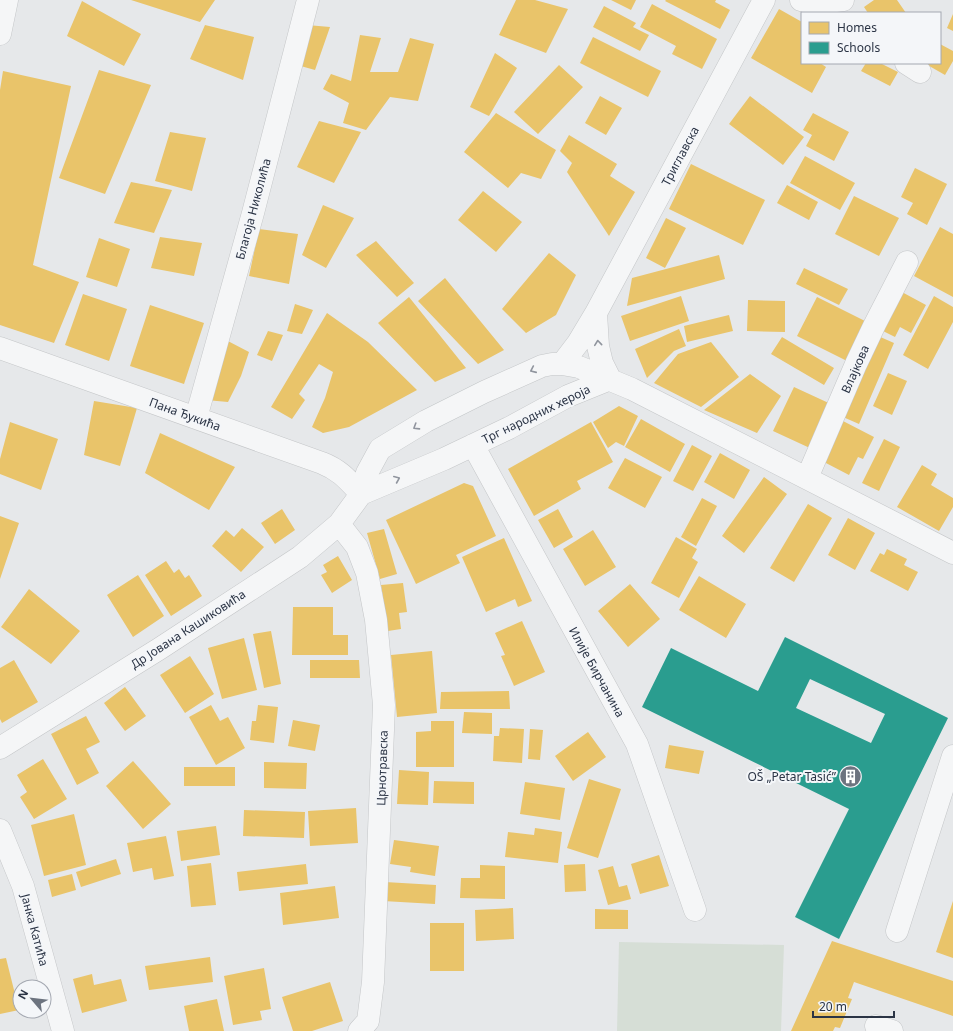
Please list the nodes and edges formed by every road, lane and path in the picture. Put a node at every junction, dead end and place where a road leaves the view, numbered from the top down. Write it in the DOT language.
graph roads {
  1 [pos="7,0"];
  2 [pos="308,0"];
  3 [pos="764,0"];
  4 [pos="843,0"];
  5 [pos="814,6"];
  6 [pos="0,34"];
  7 [pos="907,262"];
  8 [pos="596,313"];
  9 [pos="0,348"];
  10 [pos="562,364"];
  11 [pos="610,380"];
  12 [pos="196,418"];
  13 [pos="473,445"];
  14 [pos="807,478"];
  15 [pos="361,494"];
  16 [pos="339,524"];
  17 [pos="953,553"];
  18 [pos="0,748"];
  19 [pos="953,756"];
  20 [pos="0,830"];
  21 [pos="694,910"];
  22 [pos="897,930"];
  23 [pos="363,1026"];
  24 [pos="63,1031"];
  1 -- 6 [label="street"];
  2 -- 12 [label="street, Благоја Николића"];
  3 -- 8 [label="street, Триглавска"];
  4 -- 5 [label="street"];
  7 -- 14 [label="street, Влајкова"];
  8 -- 10 [label="street, Триглавска"];
  11 -- 8 [label="street, one-way"];
  9 -- 12 [label="street, Пана Ђукића"];
  10 -- 11 [label="street, Трг народних хероја"];
  10 -- 15 [label="street, Трг народних хероја, one-way"];
  11 -- 13 [label="street, Трг народних хероја"];
  11 -- 14 [label="street"];
  12 -- 15 [label="street, Пана Ђукића"];
  15 -- 13 [label="street, Трг народних хероја, one-way"];
  13 -- 21 [label="street, Илије Бирчанина"];
  14 -- 17 [label="street"];
  15 -- 16 [label="street, Др Јована Кашиковића"];
  16 -- 18 [label="street, Др Јована Кашиковића"];
  16 -- 23 [label="street, Црнотравска"];
  19 -- 22 [label="street"];
  20 -- 24 [label="street, Јанка Катића"];
}
